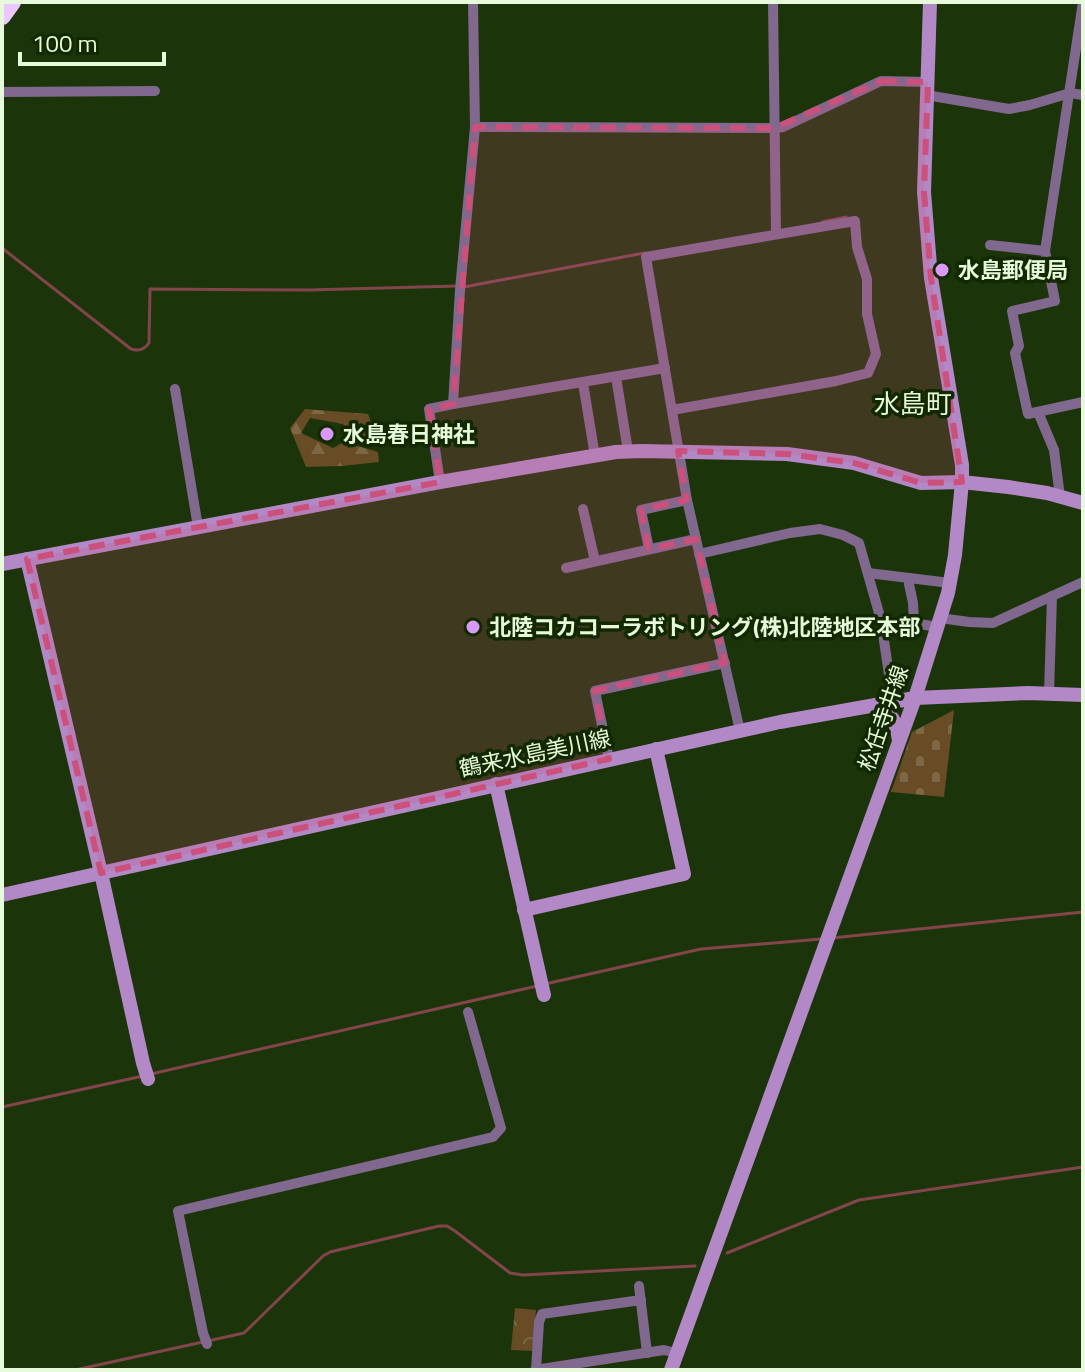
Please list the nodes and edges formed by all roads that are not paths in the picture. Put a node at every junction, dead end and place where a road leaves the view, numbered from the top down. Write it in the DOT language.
graph roads {
  1 [pos="12,2"];
  2 [pos="473,2"];
  3 [pos="773,2"];
  4 [pos="930,2"];
  5 [pos="1083,2"];
  6 [pos="2,16"];
  7 [pos="927,88"];
  8 [pos="155,91"];
  9 [pos="2,92"];
  10 [pos="1070,93"];
  11 [pos="1083,95"];
  12 [pos="475,127"];
  13 [pos="774,128"];
  14 [pos="776,234"];
  15 [pos="990,245"];
  16 [pos="1045,251"];
  17 [pos="665,368"];
  18 [pos="616,377"];
  19 [pos="583,383"];
  20 [pos="175,389"];
  21 [pos="1083,402"];
  22 [pos="453,404"];
  23 [pos="672,410"];
  24 [pos="1038,412"];
  25 [pos="628,451"];
  26 [pos="678,451"];
  27 [pos="595,456"];
  28 [pos="440,482"];
  29 [pos="962,482"];
  30 [pos="1060,497"];
  31 [pos="687,500"];
  32 [pos="1083,503"];
  33 [pos="583,509"];
  34 [pos="198,527"];
  35 [pos="696,539"];
  36 [pos="649,549"];
  37 [pos="699,554"];
  38 [pos="27,559"];
  39 [pos="595,561"];
  40 [pos="2,564"];
  41 [pos="566,568"];
  42 [pos="868,573"];
  43 [pos="910,578"];
  44 [pos="1083,582"];
  45 [pos="950,583"];
  46 [pos="1052,596"];
  47 [pos="938,622"];
  48 [pos="914,623"];
  49 [pos="882,628"];
  50 [pos="725,663"];
  51 [pos="924,669"];
  52 [pos="1049,694"];
  53 [pos="1083,695"];
  54 [pos="948,697"];
  55 [pos="915,698"];
  56 [pos="893,702"];
  57 [pos="875,705"];
  58 [pos="740,731"];
  59 [pos="899,741"];
  60 [pos="656,749"];
  61 [pos="609,759"];
  62 [pos="496,784"];
  63 [pos="101,873"];
  64 [pos="2,895"];
  65 [pos="524,910"];
  66 [pos="542,989"];
  67 [pos="468,1012"];
  68 [pos="147,1074"];
  69 [pos="639,1286"];
  70 [pos="641,1300"];
  71 [pos="206,1341"];
  72 [pos="647,1353"];
  73 [pos="677,1353"];
  74 [pos="584,1366"];
  75 [pos="536,1370"];
  76 [pos="671,1370"];
  1 -- 6 [label="highway"];
  2 -- 12 [label="street"];
  3 -- 13 [label="street"];
  4 -- 7 [label="main road, 松任寺井線"];
  5 -- 10 [label="street"];
  7 -- 10 [label="street"];
  7 -- 13 [label="street"];
  7 -- 29 [label="main road, 松任寺井線"];
  8 -- 9 [label="street"];
  10 -- 11 [label="street"];
  10 -- 16 [label="street"];
  12 -- 13 [label="street"];
  12 -- 22 [label="street"];
  13 -- 14 [label="street"];
  14 -- 17 [label="street"];
  14 -- 23 [label="street"];
  15 -- 16 [label="street"];
  16 -- 24 [label="street"];
  17 -- 18 [label="street"];
  17 -- 23 [label="street"];
  18 -- 19 [label="street"];
  18 -- 25 [label="street"];
  19 -- 22 [label="street"];
  19 -- 27 [label="street"];
  20 -- 34 [label="street"];
  21 -- 24 [label="street"];
  22 -- 28 [label="street"];
  23 -- 26 [label="street"];
  24 -- 30 [label="street"];
  25 -- 26 [label="main road"];
  25 -- 27 [label="main road"];
  26 -- 29 [label="main road"];
  26 -- 31 [label="street"];
  27 -- 28 [label="main road"];
  28 -- 34 [label="main road"];
  29 -- 30 [label="main road"];
  29 -- 45 [label="main road, 松任寺井線"];
  30 -- 32 [label="main road"];
  31 -- 35 [label="street"];
  31 -- 36 [label="street"];
  33 -- 39 [label="street"];
  34 -- 38 [label="main road"];
  35 -- 36 [label="street"];
  35 -- 37 [label="street"];
  36 -- 39 [label="street"];
  37 -- 42 [label="street"];
  37 -- 50 [label="street"];
  38 -- 40 [label="main road"];
  38 -- 63 [label="main road"];
  39 -- 41 [label="street"];
  42 -- 43 [label="street"];
  42 -- 49 [label="street"];
  43 -- 45 [label="street"];
  43 -- 48 [label="street"];
  44 -- 46 [label="street"];
  45 -- 47 [label="main road, 松任寺井線"];
  46 -- 47 [label="street"];
  46 -- 52 [label="street"];
  47 -- 48 [label="street"];
  47 -- 51 [label="main road, 松任寺井線"];
  48 -- 49 [label="street"];
  49 -- 56 [label="street"];
  50 -- 58 [label="street"];
  50 -- 61 [label="street"];
  51 -- 54 [label="main road"];
  51 -- 55 [label="main road, 松任寺井線"];
  52 -- 53 [label="main road, 鶴来水島美川線"];
  52 -- 54 [label="main road, 鶴来水島美川線"];
  54 -- 55 [label="main road, 鶴来水島美川線"];
  55 -- 56 [label="main road, 鶴来水島美川線"];
  55 -- 59 [label="main road, 松任寺井線"];
  56 -- 57 [label="main road, 鶴来水島美川線"];
  57 -- 58 [label="main road, 鶴来水島美川線"];
  57 -- 59 [label="main road"];
  58 -- 60 [label="main road, 鶴来水島美川線"];
  59 -- 73 [label="main road, 松任寺井線"];
  60 -- 61 [label="main road, 鶴来水島美川線"];
  60 -- 65 [label="main road"];
  61 -- 62 [label="main road, 鶴来水島美川線"];
  62 -- 63 [label="main road, 鶴来水島美川線"];
  62 -- 65 [label="main road"];
  63 -- 64 [label="main road, 鶴来水島美川線"];
  63 -- 68 [label="main road"];
  65 -- 66 [label="main road"];
  67 -- 71 [label="street"];
  69 -- 70 [label="street"];
  70 -- 72 [label="street"];
  70 -- 75 [label="street"];
  72 -- 73 [label="street"];
  72 -- 74 [label="street"];
  73 -- 76 [label="main road, 松任寺井線"];
  74 -- 75 [label="street"];
}
